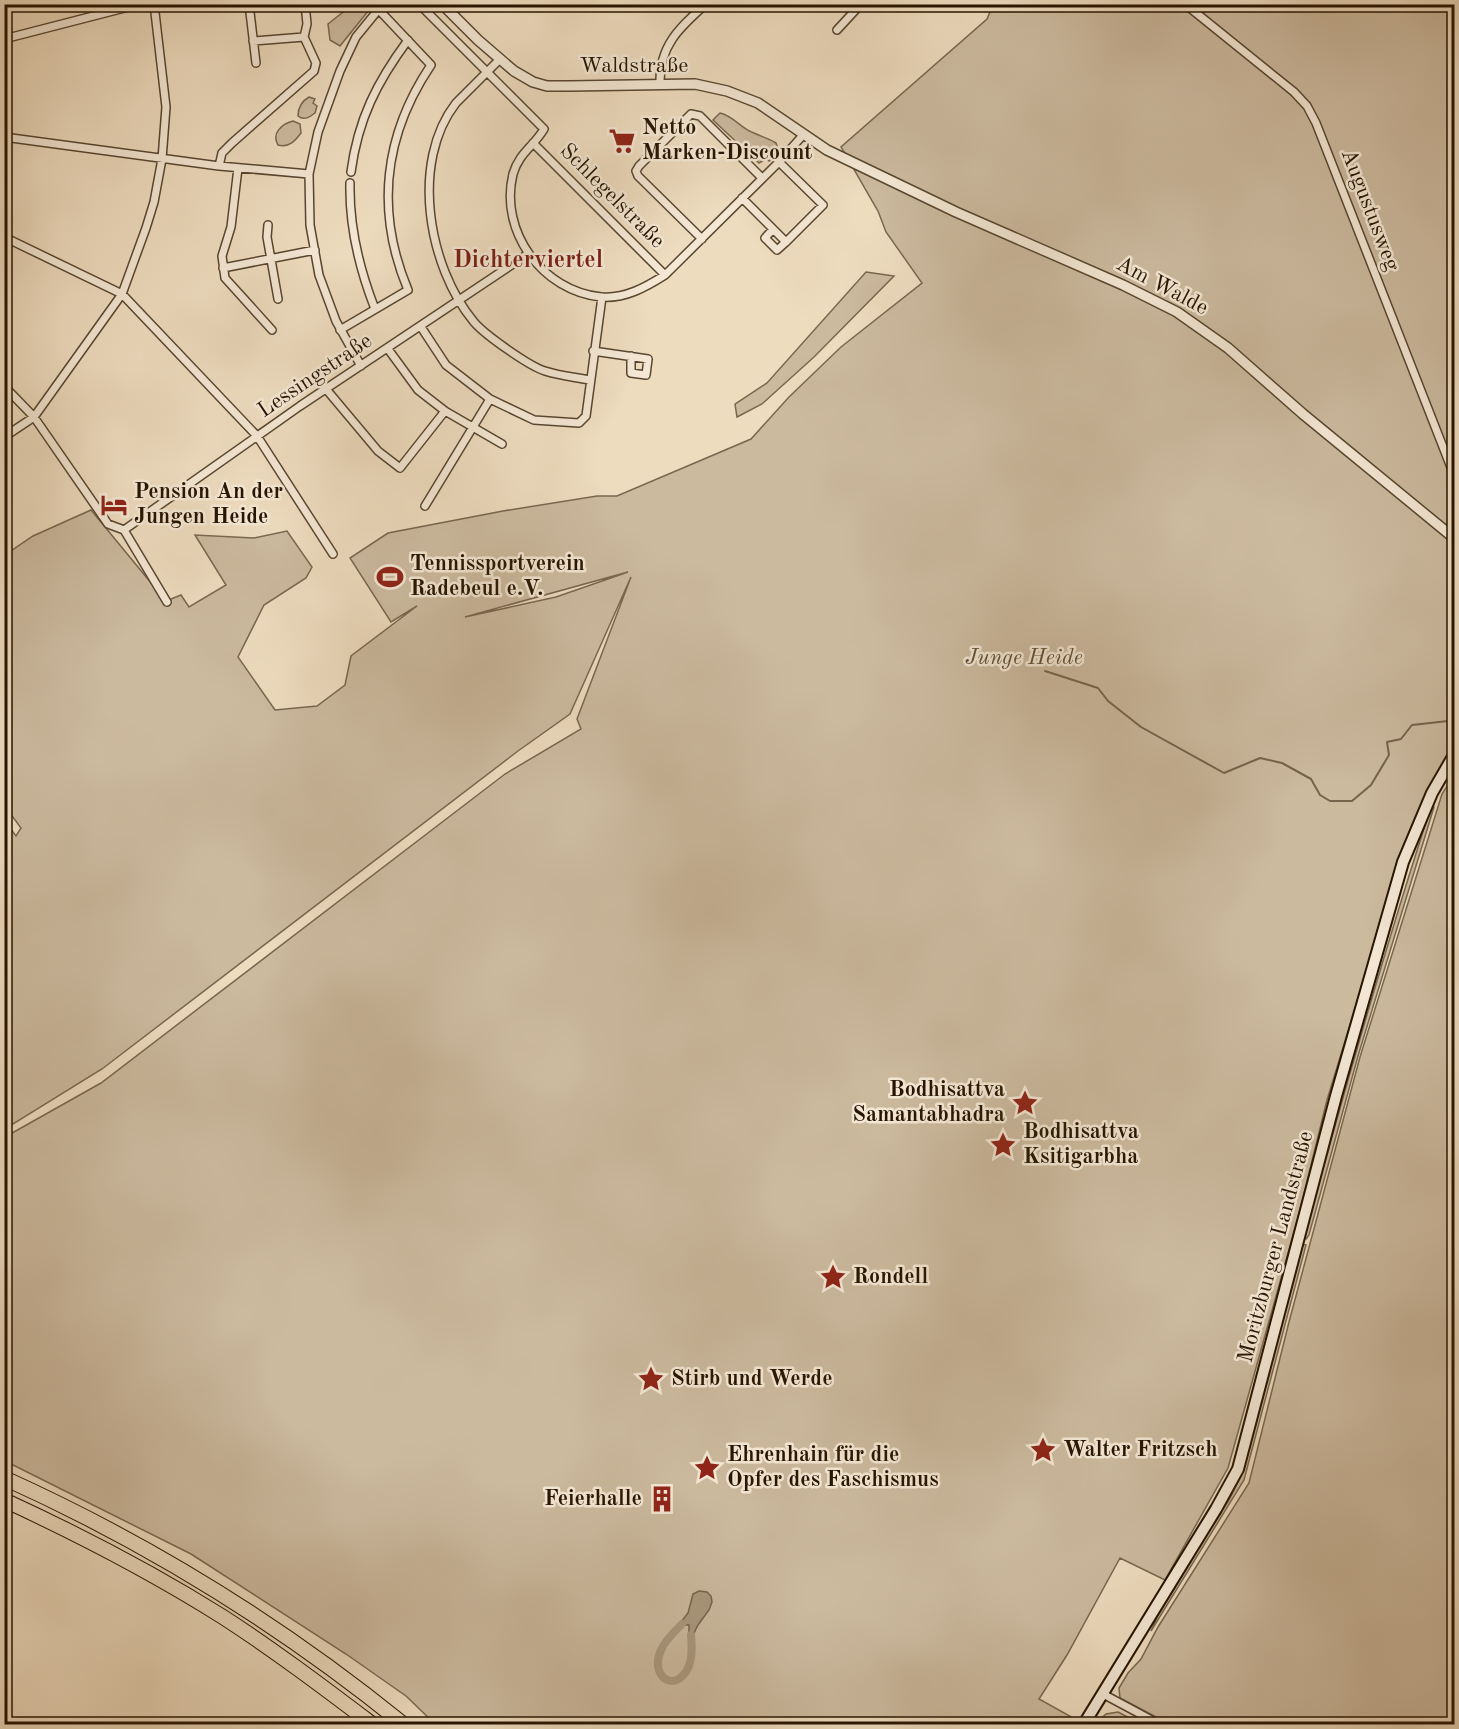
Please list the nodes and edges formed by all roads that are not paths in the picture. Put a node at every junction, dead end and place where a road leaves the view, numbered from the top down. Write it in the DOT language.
graph roads {
  1 [pos="140,4"];
  2 [pos="154,4"];
  3 [pos="249,4"];
  4 [pos="305,4"];
  5 [pos="418,4"];
  6 [pos="442,4"];
  7 [pos="706,4"];
  8 [pos="861,4"];
  9 [pos="1185,4"];
  10 [pos="381,7"];
  11 [pos="837,30"];
  12 [pos="304,37"];
  13 [pos="4,39"];
  14 [pos="408,40"];
  15 [pos="253,41"];
  16 [pos="500,59"];
  17 [pos="256,63"];
  18 [pos="487,73"];
  19 [pos="660,84"];
  20 [pos="804,134"];
  21 [pos="4,136"];
  22 [pos="533,143"];
  23 [pos="838,155"];
  24 [pos="162,159"];
  25 [pos="779,162"];
  26 [pos="219,166"];
  27 [pos="238,168"];
  28 [pos="351,172"];
  29 [pos="309,174"];
  30 [pos="762,178"];
  31 [pos="350,183"];
  32 [pos="742,198"];
  33 [pos="268,225"];
  34 [pos="773,229"];
  35 [pos="4,237"];
  36 [pos="702,239"];
  37 [pos="786,242"];
  38 [pos="315,250"];
  39 [pos="528,254"];
  40 [pos="271,259"];
  41 [pos="223,268"];
  42 [pos="665,274"];
  43 [pos="122,294"];
  44 [pos="602,297"];
  45 [pos="278,299"];
  46 [pos="459,301"];
  47 [pos="375,309"];
  48 [pos="421,327"];
  49 [pos="272,330"];
  50 [pos="340,330"];
  51 [pos="388,349"];
  52 [pos="593,351"];
  53 [pos="631,356"];
  54 [pos="361,366"];
  55 [pos="590,380"];
  56 [pos="4,386"];
  57 [pos="326,389"];
  58 [pos="490,399"];
  59 [pos="445,411"];
  60 [pos="33,417"];
  61 [pos="472,428"];
  62 [pos="257,436"];
  63 [pos="4,438"];
  64 [pos="502,444"];
  65 [pos="1455,475"];
  66 [pos="425,506"];
  67 [pos="124,530"];
  68 [pos="1455,538"];
  69 [pos="333,554"];
  70 [pos="167,602"];
  71 [pos="1455,755"];
  72 [pos="4,1478"];
  73 [pos="4,1500"];
  74 [pos="1103,1694"];
  75 [pos="372,1725"];
  76 [pos="403,1725"];
  77 [pos="1084,1725"];
  78 [pos="1159,1725"];
  1 -- 13 [label="street"];
  2 -- 24 [label="street"];
  3 -- 15 [label="street"];
  4 -- 12 [label="street"];
  5 -- 18 [label="street"];
  6 -- 16 [label="street, Waldstraße"];
  7 -- 19 [label="street"];
  8 -- 11 [label="street"];
  9 -- 65 [label="street, Augustusweg"];
  10 -- 14 [label="street"];
  10 -- 29 [label="street"];
  12 -- 15 [label="street"];
  12 -- 26 [label="street"];
  14 -- 28 [label="street"];
  14 -- 47 [label="street"];
  15 -- 17 [label="street"];
  16 -- 18 [label="street"];
  16 -- 19 [label="street, Waldstraße"];
  18 -- 22 [label="street"];
  18 -- 46 [label="street"];
  19 -- 20 [label="street, Waldstraße"];
  20 -- 23 [label="street, Waldstraße"];
  20 -- 25 [label="street"];
  21 -- 24 [label="street"];
  22 -- 39 [label="street"];
  22 -- 42 [label="street, Schlegelstraße"];
  23 -- 68 [label="street, Am Walde"];
  24 -- 26 [label="street"];
  24 -- 43 [label="street"];
  25 -- 30 [label="street"];
  25 -- 37 [label="street"];
  26 -- 27 [label="street"];
  27 -- 29 [label="street"];
  27 -- 41 [label="street"];
  29 -- 38 [label="street"];
  30 -- 32 [label="street"];
  30 -- 36 [label="street"];
  31 -- 47 [label="street"];
  32 -- 34 [label="street"];
  32 -- 36 [label="street"];
  33 -- 40 [label="street"];
  34 -- 37 [label="street"];
  34 -- 37 [label="street"];
  35 -- 43 [label="street"];
  36 -- 42 [label="street"];
  38 -- 40 [label="street"];
  38 -- 50 [label="street"];
  39 -- 44 [label="street"];
  39 -- 46 [label="street, Lessingstraße"];
  40 -- 41 [label="street"];
  40 -- 45 [label="street"];
  41 -- 49 [label="street"];
  42 -- 44 [label="street"];
  43 -- 60 [label="street"];
  43 -- 62 [label="street"];
  44 -- 52 [label="street"];
  46 -- 48 [label="street, Lessingstraße"];
  46 -- 55 [label="street"];
  47 -- 50 [label="street"];
  48 -- 51 [label="street, Lessingstraße"];
  48 -- 58 [label="street"];
  50 -- 54 [label="street"];
  51 -- 54 [label="street, Lessingstraße"];
  51 -- 59 [label="street"];
  52 -- 53 [label="street"];
  52 -- 55 [label="street"];
  54 -- 57 [label="street, Lessingstraße"];
  55 -- 58 [label="street"];
  56 -- 60 [label="street"];
  57 -- 59 [label="street"];
  57 -- 62 [label="street, Lessingstraße"];
  58 -- 61 [label="street"];
  59 -- 61 [label="street"];
  60 -- 63 [label="street"];
  60 -- 67 [label="street"];
  61 -- 64 [label="street"];
  61 -- 66 [label="street"];
  62 -- 67 [label="street, Lessingstraße"];
  62 -- 69 [label="street"];
  67 -- 70 [label="street"];
  71 -- 74 [label="main road, Moritzburger Landstraße"];
  72 -- 76 [label="highway"];
  73 -- 75 [label="highway"];
  74 -- 77 [label="main road, Moritzburger Landstraße"];
  74 -- 78 [label="street"];
}
